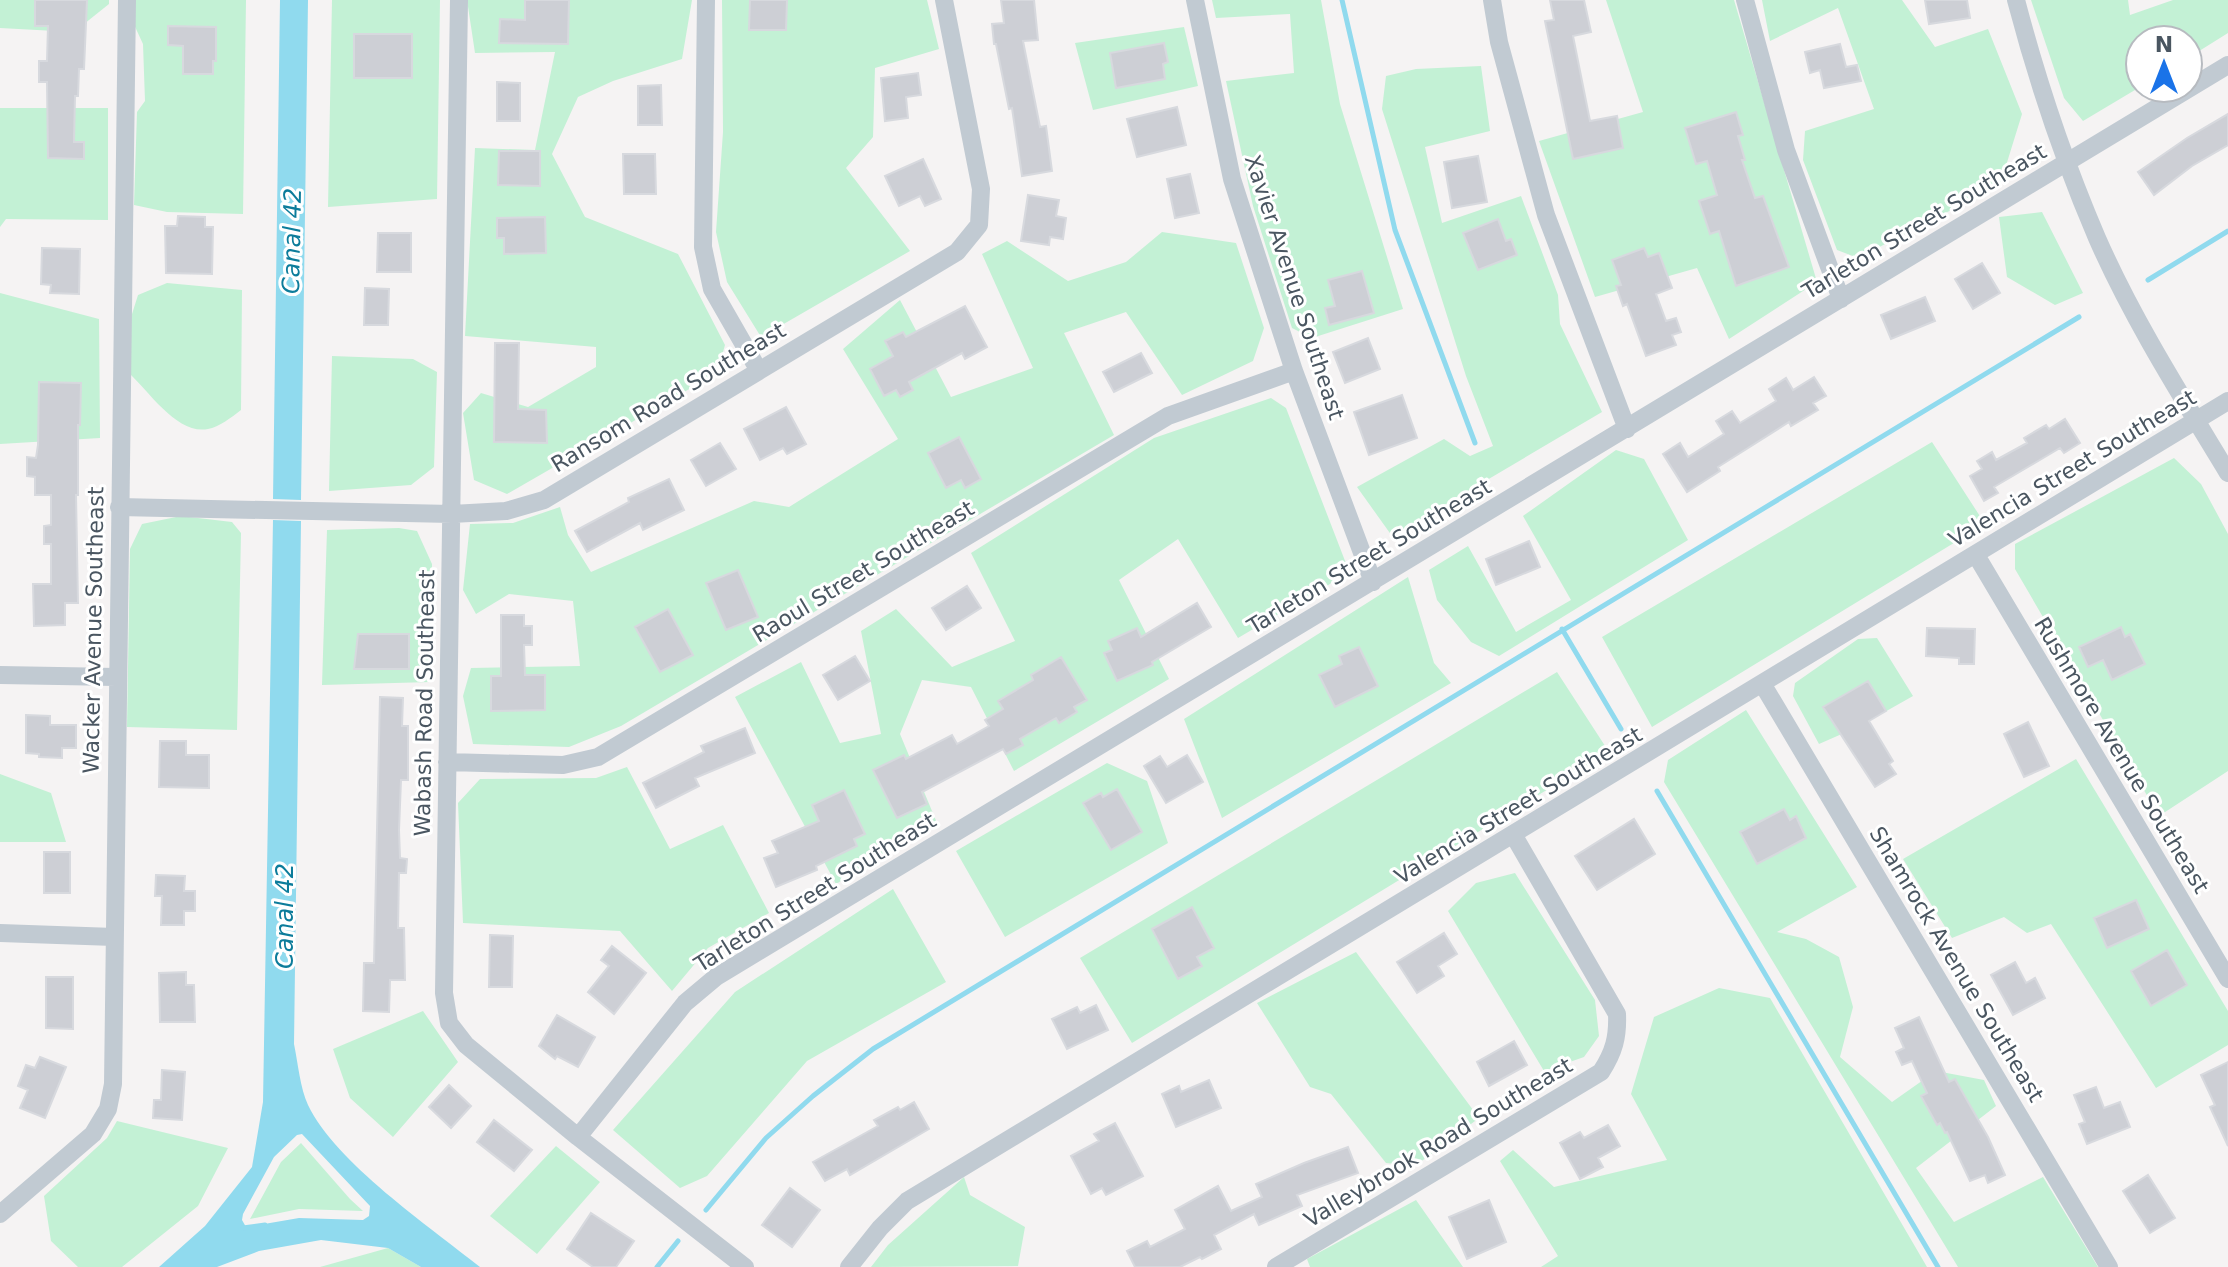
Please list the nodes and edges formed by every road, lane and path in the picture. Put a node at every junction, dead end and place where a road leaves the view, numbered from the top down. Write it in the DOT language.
graph roads {
  1 [pos="127,0"];
  2 [pos="459,0"];
  3 [pos="706,0"];
  4 [pos="944,0"];
  5 [pos="1195,0"];
  6 [pos="1492,0"];
  7 [pos="1745,0"];
  8 [pos="2016,0"];
  9 [pos="2228,65"];
  10 [pos="2067,162"];
  11 [pos="1841,299"];
  12 [pos="759,371"];
  13 [pos="1294,371"];
  14 [pos="2228,401"];
  15 [pos="2196,421"];
  16 [pos="1627,429"];
  17 [pos="2228,473"];
  18 [pos="119,507"];
  19 [pos="452,514"];
  20 [pos="1976,555"];
  21 [pos="1373,582"];
  22 [pos="0,675"];
  23 [pos="116,677"];
  24 [pos="1763,685"];
  25 [pos="447,762"];
  26 [pos="1514,836"];
  27 [pos="0,933"];
  28 [pos="114,937"];
  29 [pos="2228,979"];
  30 [pos="578,1137"];
  31 [pos="0,1214"];
  32 [pos="745,1267"];
  33 [pos="849,1267"];
  34 [pos="1276,1267"];
  35 [pos="2109,1267"];
  1 -- 18 [label="street, Wacker Avenue Southeast"];
  2 -- 19 [label="street, Wabash Road Southeast"];
  3 -- 12 [label="street"];
  4 -- 12 [label="street, Ransom Road Southeast"];
  5 -- 13 [label="street, Xavier Avenue Southeast"];
  6 -- 16 [label="street"];
  7 -- 11 [label="street"];
  8 -- 10 [label="street"];
  9 -- 10 [label="street, Tarleton Street Southeast"];
  10 -- 11 [label="street, Tarleton Street Southeast"];
  10 -- 15 [label="street"];
  11 -- 16 [label="street, Tarleton Street Southeast"];
  12 -- 19 [label="street, Ransom Road Southeast"];
  13 -- 21 [label="street, Xavier Avenue Southeast"];
  13 -- 25 [label="street, Raoul Street Southeast"];
  14 -- 15 [label="street, Valencia Street Southeast"];
  15 -- 17 [label="street"];
  15 -- 20 [label="street, Valencia Street Southeast"];
  16 -- 21 [label="street, Tarleton Street Southeast"];
  18 -- 19 [label="street, Ransom Road Southeast"];
  18 -- 23 [label="street, Wacker Avenue Southeast"];
  19 -- 25 [label="street, Wabash Road Southeast"];
  20 -- 24 [label="street, Valencia Street Southeast"];
  20 -- 29 [label="street, Rushmore Avenue Southeast"];
  21 -- 30 [label="street, Tarleton Street Southeast"];
  22 -- 23 [label="street"];
  23 -- 28 [label="street, Wacker Avenue Southeast"];
  24 -- 26 [label="street, Valencia Street Southeast"];
  24 -- 35 [label="street, Shamrock Avenue Southeast"];
  25 -- 30 [label="street, Wabash Road Southeast"];
  26 -- 33 [label="street, Valencia Street Southeast"];
  26 -- 34 [label="street, Valleybrook Road Southeast"];
  27 -- 28 [label="street"];
  28 -- 31 [label="street, Wacker Avenue Southeast"];
  30 -- 32 [label="street, Wabash Road Southeast"];
}
